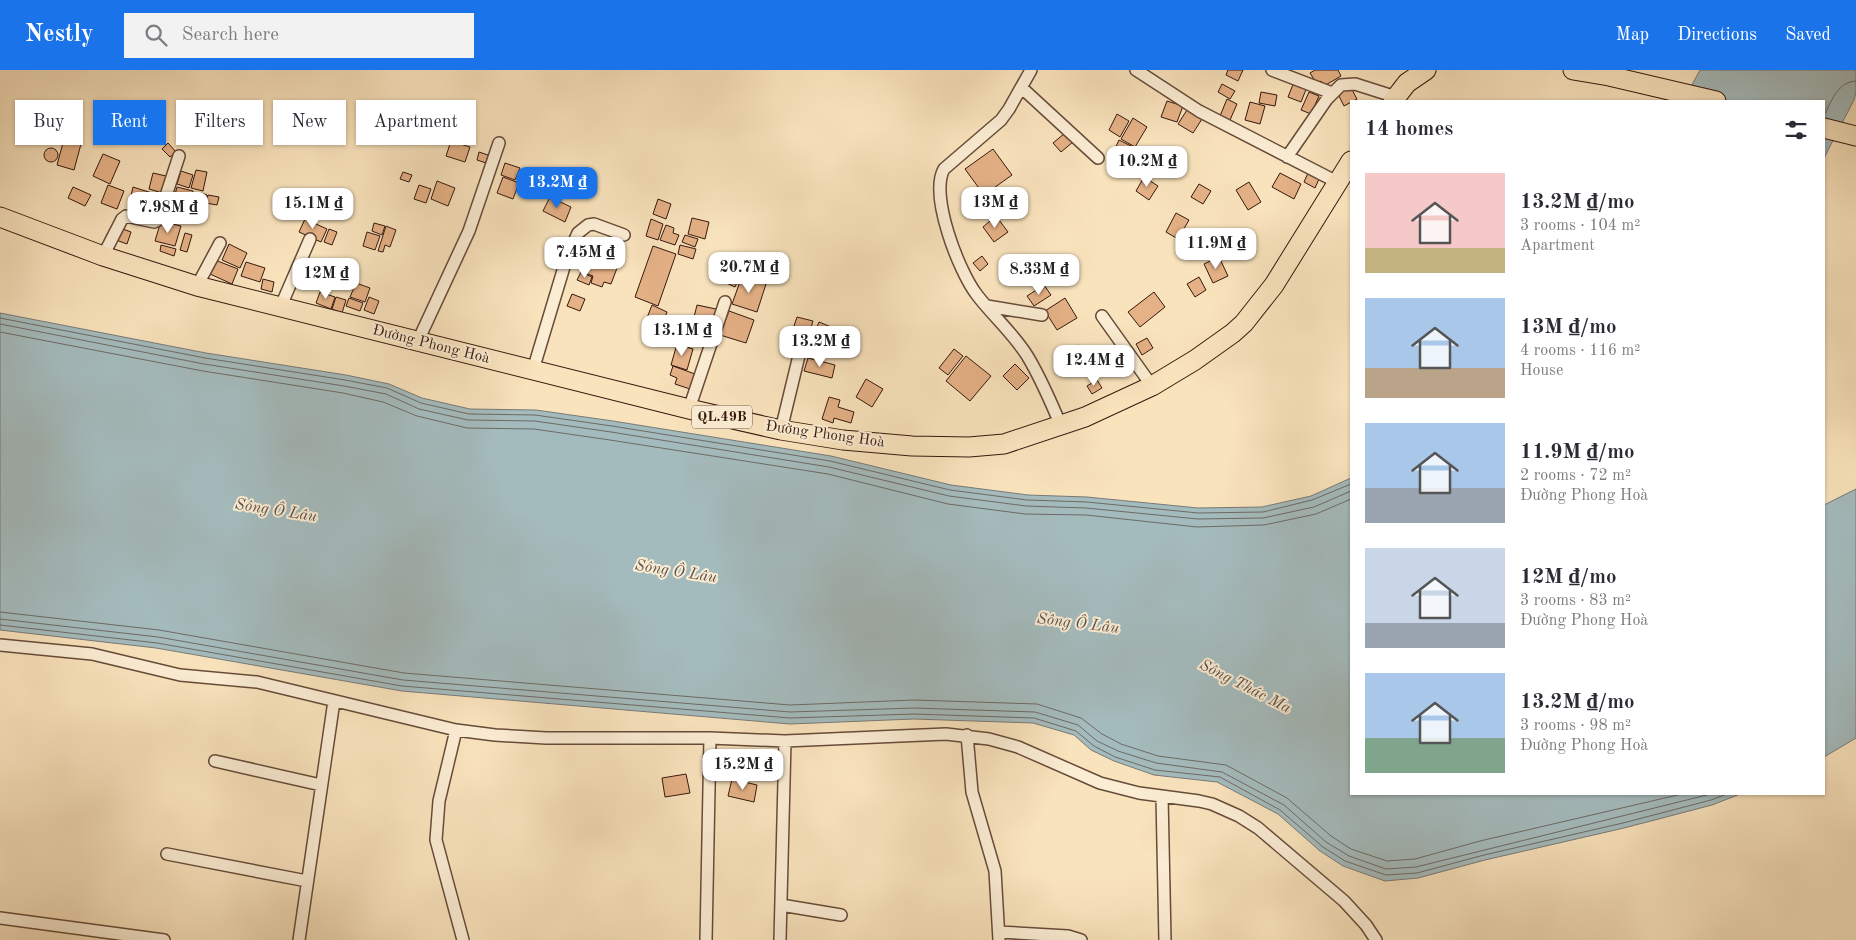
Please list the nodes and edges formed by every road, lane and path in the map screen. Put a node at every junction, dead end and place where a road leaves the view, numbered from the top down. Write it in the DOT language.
graph roads {
  1 [pos="1032,70"];
  2 [pos="1136,70"];
  3 [pos="1272,70"];
  4 [pos="1573,70"];
  5 [pos="1420,71"];
  6 [pos="1022,88"];
  7 [pos="1332,93"];
  8 [pos="1394,99"];
  9 [pos="1712,100"];
  10 [pos="1825,128"];
  11 [pos="1855,136"];
  12 [pos="499,143"];
  13 [pos="179,156"];
  14 [pos="1288,157"];
  15 [pos="1098,158"];
  16 [pos="1350,162"];
  17 [pos="1337,182"];
  18 [pos="0,217"];
  19 [pos="624,235"];
  20 [pos="310,239"];
  21 [pos="220,243"];
  22 [pos="103,256"];
  23 [pos="197,286"];
  24 [pos="725,302"];
  25 [pos="986,306"];
  26 [pos="280,308"];
  27 [pos="1042,315"];
  28 [pos="1102,316"];
  29 [pos="803,339"];
  30 [pos="417,343"];
  31 [pos="533,370"];
  32 [pos="1152,386"];
  33 [pos="689,409"];
  34 [pos="1061,426"];
  35 [pos="780,430"];
  36 [pos="0,645"];
  37 [pos="334,701"];
  38 [pos="456,730"];
  39 [pos="968,735"];
  40 [pos="710,738"];
  41 [pos="785,741"];
  42 [pos="215,761"];
  43 [pos="321,785"];
  44 [pos="1162,796"];
  45 [pos="167,854"];
  46 [pos="307,880"];
  47 [pos="781,905"];
  48 [pos="841,915"];
  49 [pos="0,918"];
  50 [pos="999,936"];
  51 [pos="164,940"];
  52 [pos="299,940"];
  53 [pos="463,940"];
  54 [pos="706,940"];
  55 [pos="780,940"];
  56 [pos="1080,940"];
  57 [pos="1165,940"];
  58 [pos="1376,940"];
  1 -- 6 [label="street"];
  2 -- 14 [label="street"];
  3 -- 7 [label="street"];
  4 -- 9 [label="main road"];
  5 -- 8 [label="main road"];
  6 -- 15 [label="street"];
  6 -- 25 [label="street"];
  7 -- 8 [label="street"];
  7 -- 14 [label="street"];
  10 -- 11 [label="main road"];
  12 -- 30 [label="street"];
  13 -- 22 [label="street"];
  14 -- 17 [label="street"];
  16 -- 17 [label="main road, Đường Phong Hoà / QL.49B"];
  17 -- 32 [label="main road, Đường Phong Hoà / QL.49B"];
  18 -- 22 [label="main road, Đường Phong Hoà / QL.49B"];
  19 -- 31 [label="street"];
  20 -- 26 [label="street"];
  21 -- 23 [label="street"];
  22 -- 23 [label="main road, Đường Phong Hoà / QL.49B"];
  23 -- 26 [label="main road, Đường Phong Hoà / QL.49B"];
  24 -- 33 [label="street"];
  25 -- 27 [label="street"];
  25 -- 34 [label="street"];
  26 -- 30 [label="main road, Đường Phong Hoà / QL.49B"];
  28 -- 32 [label="street"];
  29 -- 35 [label="street"];
  30 -- 31 [label="main road, Đường Phong Hoà / QL.49B"];
  31 -- 33 [label="main road, Đường Phong Hoà / QL.49B"];
  32 -- 34 [label="main road, Đường Phong Hoà / QL.49B"];
  33 -- 35 [label="main road, Đường Phong Hoà / QL.49B"];
  34 -- 35 [label="main road, Đường Phong Hoà / QL.49B"];
  36 -- 37 [label="street"];
  37 -- 38 [label="street"];
  37 -- 43 [label="street"];
  38 -- 40 [label="street"];
  38 -- 53 [label="street"];
  39 -- 41 [label="street"];
  39 -- 44 [label="street"];
  39 -- 50 [label="street"];
  40 -- 41 [label="street"];
  40 -- 54 [label="street"];
  41 -- 47 [label="street"];
  42 -- 43 [label="street"];
  43 -- 46 [label="street"];
  44 -- 57 [label="street"];
  44 -- 58 [label="street"];
  45 -- 46 [label="street"];
  46 -- 52 [label="street"];
  47 -- 48 [label="street"];
  47 -- 55 [label="street"];
  49 -- 51 [label="street"];
  50 -- 56 [label="street"];
}
